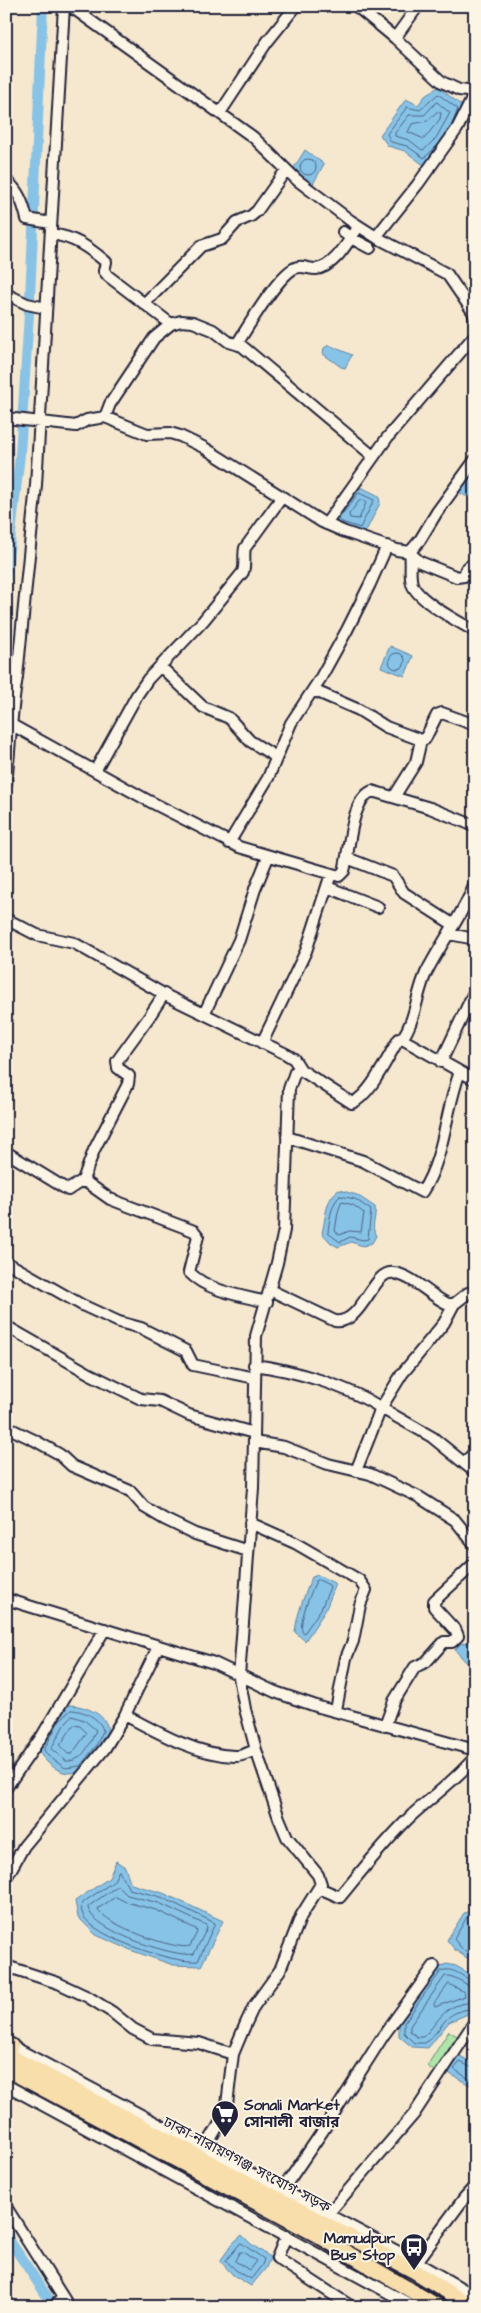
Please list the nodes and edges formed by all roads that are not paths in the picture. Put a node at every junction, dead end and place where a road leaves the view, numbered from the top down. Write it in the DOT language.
graph roads {
  1 [pos="64,6"];
  2 [pos="70,6"];
  3 [pos="296,6"];
  4 [pos="356,6"];
  5 [pos="418,6"];
  6 [pos="395,38"];
  7 [pos="475,92"];
  8 [pos="220,113"];
  9 [pos="286,170"];
  10 [pos="6,180"];
  11 [pos="51,223"];
  12 [pos="359,226"];
  13 [pos="51,234"];
  14 [pos="347,235"];
  15 [pos="376,237"];
  16 [pos="370,248"];
  17 [pos="6,294"];
  18 [pos="146,303"];
  19 [pos="37,306"];
  20 [pos="475,318"];
  21 [pos="171,324"];
  22 [pos="475,336"];
  23 [pos="238,344"];
  24 [pos="106,417"];
  25 [pos="6,418"];
  26 [pos="35,420"];
  27 [pos="373,456"];
  28 [pos="475,460"];
  29 [pos="282,497"];
  30 [pos="326,524"];
  31 [pos="387,546"];
  32 [pos="410,552"];
  33 [pos="475,562"];
  34 [pos="475,631"];
  35 [pos="160,666"];
  36 [pos="312,690"];
  37 [pos="9,702"];
  38 [pos="12,725"];
  39 [pos="475,725"];
  40 [pos="420,740"];
  41 [pos="276,757"];
  42 [pos="7,763"];
  43 [pos="95,771"];
  44 [pos="6,784"];
  45 [pos="394,797"];
  46 [pos="475,826"];
  47 [pos="229,843"];
  48 [pos="268,857"];
  49 [pos="347,858"];
  50 [pos="331,874"];
  51 [pos="475,884"];
  52 [pos="327,887"];
  53 [pos="378,907"];
  54 [pos="6,919"];
  55 [pos="452,930"];
  56 [pos="475,939"];
  57 [pos="475,990"];
  58 [pos="164,994"];
  59 [pos="204,1014"];
  60 [pos="402,1039"];
  61 [pos="262,1043"];
  62 [pos="441,1062"];
  63 [pos="301,1070"];
  64 [pos="460,1072"];
  65 [pos="475,1080"];
  66 [pos="287,1137"];
  67 [pos="6,1152"];
  68 [pos="83,1180"];
  69 [pos="6,1262"];
  70 [pos="270,1290"];
  71 [pos="475,1293"];
  72 [pos="266,1302"];
  73 [pos="454,1304"];
  74 [pos="6,1326"];
  75 [pos="254,1365"];
  76 [pos="255,1378"];
  77 [pos="381,1408"];
  78 [pos="6,1430"];
  79 [pos="254,1437"];
  80 [pos="475,1452"];
  81 [pos="465,1462"];
  82 [pos="356,1471"];
  83 [pos="475,1472"];
  84 [pos="250,1523"];
  85 [pos="474,1540"];
  86 [pos="248,1551"];
  87 [pos="475,1563"];
  88 [pos="6,1600"];
  89 [pos="105,1629"];
  90 [pos="158,1647"];
  91 [pos="239,1677"];
  92 [pos="336,1710"];
  93 [pos="125,1715"];
  94 [pos="385,1726"];
  95 [pos="256,1750"];
  96 [pos="475,1750"];
  97 [pos="475,1756"];
  98 [pos="6,1788"];
  99 [pos="6,1878"];
  100 [pos="319,1888"];
  101 [pos="6,1966"];
  102 [pos="434,1966"];
  103 [pos="475,2021"];
  104 [pos="8,2048"];
  105 [pos="233,2054"];
  106 [pos="6,2069"];
  107 [pos="6,2085"];
  108 [pos="205,2148"];
  109 [pos="475,2186"];
  110 [pos="280,2188"];
  111 [pos="6,2207"];
  112 [pos="328,2214"];
  113 [pos="286,2236"];
  114 [pos="414,2266"];
  115 [pos="475,2296"];
  116 [pos="65,2301"];
  117 [pos="418,2304"];
  118 [pos="53,2307"];
  119 [pos="352,2307"];
  120 [pos="439,2307"];
  121 [pos="472,2307"];
  1 -- 11 [label="street"];
  2 -- 8 [label="street"];
  3 -- 8 [label="street"];
  4 -- 6 [label="street"];
  5 -- 6 [label="street"];
  6 -- 7 [label="street"];
  7 -- 15 [label="street"];
  8 -- 9 [label="street"];
  9 -- 12 [label="street"];
  9 -- 18 [label="street"];
  10 -- 11 [label="street"];
  11 -- 13 [label="street"];
  12 -- 14 [label="street"];
  12 -- 15 [label="street"];
  13 -- 18 [label="street"];
  13 -- 19 [label="street"];
  14 -- 16 [label="street"];
  14 -- 23 [label="street"];
  15 -- 20 [label="street"];
  17 -- 19 [label="street"];
  18 -- 21 [label="street"];
  19 -- 26 [label="street"];
  21 -- 23 [label="street"];
  21 -- 24 [label="street"];
  22 -- 27 [label="street"];
  23 -- 27 [label="street"];
  24 -- 26 [label="street"];
  24 -- 29 [label="street"];
  25 -- 26 [label="street"];
  26 -- 37 [label="street"];
  27 -- 30 [label="street"];
  28 -- 32 [label="street"];
  29 -- 30 [label="street"];
  29 -- 35 [label="street"];
  30 -- 31 [label="street"];
  31 -- 32 [label="street"];
  31 -- 36 [label="street"];
  32 -- 33 [label="street"];
  32 -- 34 [label="street"];
  35 -- 41 [label="street"];
  35 -- 43 [label="street"];
  36 -- 40 [label="street"];
  36 -- 41 [label="street"];
  37 -- 38 [label="street"];
  38 -- 42 [label="street"];
  38 -- 43 [label="street"];
  39 -- 40 [label="street"];
  40 -- 45 [label="street"];
  41 -- 47 [label="street"];
  42 -- 44 [label="street"];
  43 -- 47 [label="street"];
  45 -- 46 [label="street"];
  45 -- 49 [label="street"];
  47 -- 48 [label="street"];
  48 -- 50 [label="street"];
  48 -- 59 [label="street"];
  49 -- 50 [label="street"];
  49 -- 55 [label="street"];
  50 -- 52 [label="street"];
  51 -- 55 [label="street"];
  52 -- 53 [label="street"];
  52 -- 61 [label="street"];
  54 -- 58 [label="street"];
  55 -- 56 [label="street"];
  55 -- 60 [label="street"];
  57 -- 62 [label="street"];
  58 -- 59 [label="street"];
  58 -- 68 [label="street"];
  59 -- 61 [label="street"];
  60 -- 62 [label="street"];
  60 -- 63 [label="street"];
  61 -- 63 [label="street"];
  62 -- 64 [label="street"];
  63 -- 66 [label="street"];
  64 -- 65 [label="street"];
  64 -- 66 [label="street"];
  66 -- 70 [label="street"];
  67 -- 68 [label="street"];
  68 -- 72 [label="street"];
  69 -- 76 [label="street"];
  70 -- 72 [label="street"];
  70 -- 73 [label="street"];
  71 -- 73 [label="street"];
  72 -- 75 [label="street"];
  73 -- 77 [label="street"];
  74 -- 79 [label="street"];
  75 -- 76 [label="street"];
  75 -- 77 [label="street"];
  76 -- 79 [label="street"];
  77 -- 81 [label="street"];
  77 -- 82 [label="street"];
  78 -- 86 [label="street"];
  79 -- 82 [label="street"];
  79 -- 84 [label="street"];
  80 -- 81 [label="street"];
  81 -- 83 [label="street"];
  82 -- 85 [label="street"];
  84 -- 86 [label="street"];
  84 -- 92 [label="street"];
  86 -- 91 [label="street"];
  87 -- 94 [label="street"];
  88 -- 89 [label="street"];
  89 -- 90 [label="street"];
  89 -- 98 [label="street"];
  90 -- 91 [label="street"];
  90 -- 93 [label="street"];
  91 -- 92 [label="street"];
  91 -- 95 [label="street"];
  92 -- 94 [label="street"];
  93 -- 95 [label="street"];
  93 -- 99 [label="street"];
  94 -- 96 [label="street"];
  95 -- 100 [label="street"];
  97 -- 100 [label="street"];
  100 -- 105 [label="street"];
  101 -- 105 [label="street"];
  102 -- 110 [label="street"];
  103 -- 112 [label="street"];
  104 -- 108 [label="street"];
  104 -- 114 [label="main road, ঢাকা-নারায়ণগঞ্জ সংযোগ সড়ক"];
  105 -- 108 [label="street"];
  106 -- 117 [label="main road, ঢাকা-নারায়ণগঞ্জ সংযোগ সড়ক"];
  107 -- 113 [label="street"];
  108 -- 110 [label="street"];
  109 -- 114 [label="street"];
  110 -- 112 [label="street"];
  111 -- 116 [label="street"];
  112 -- 114 [label="street"];
  113 -- 117 [label="street"];
  113 -- 119 [label="street"];
  114 -- 115 [label="street"];
  114 -- 121 [label="main road, ঢাকা-নারায়ণগঞ্জ সংযোগ সড়ক"];
  116 -- 118 [label="street"];
  117 -- 120 [label="main road, ঢাকা-নারায়ণগঞ্জ সংযোগ সড়ক"];
}
